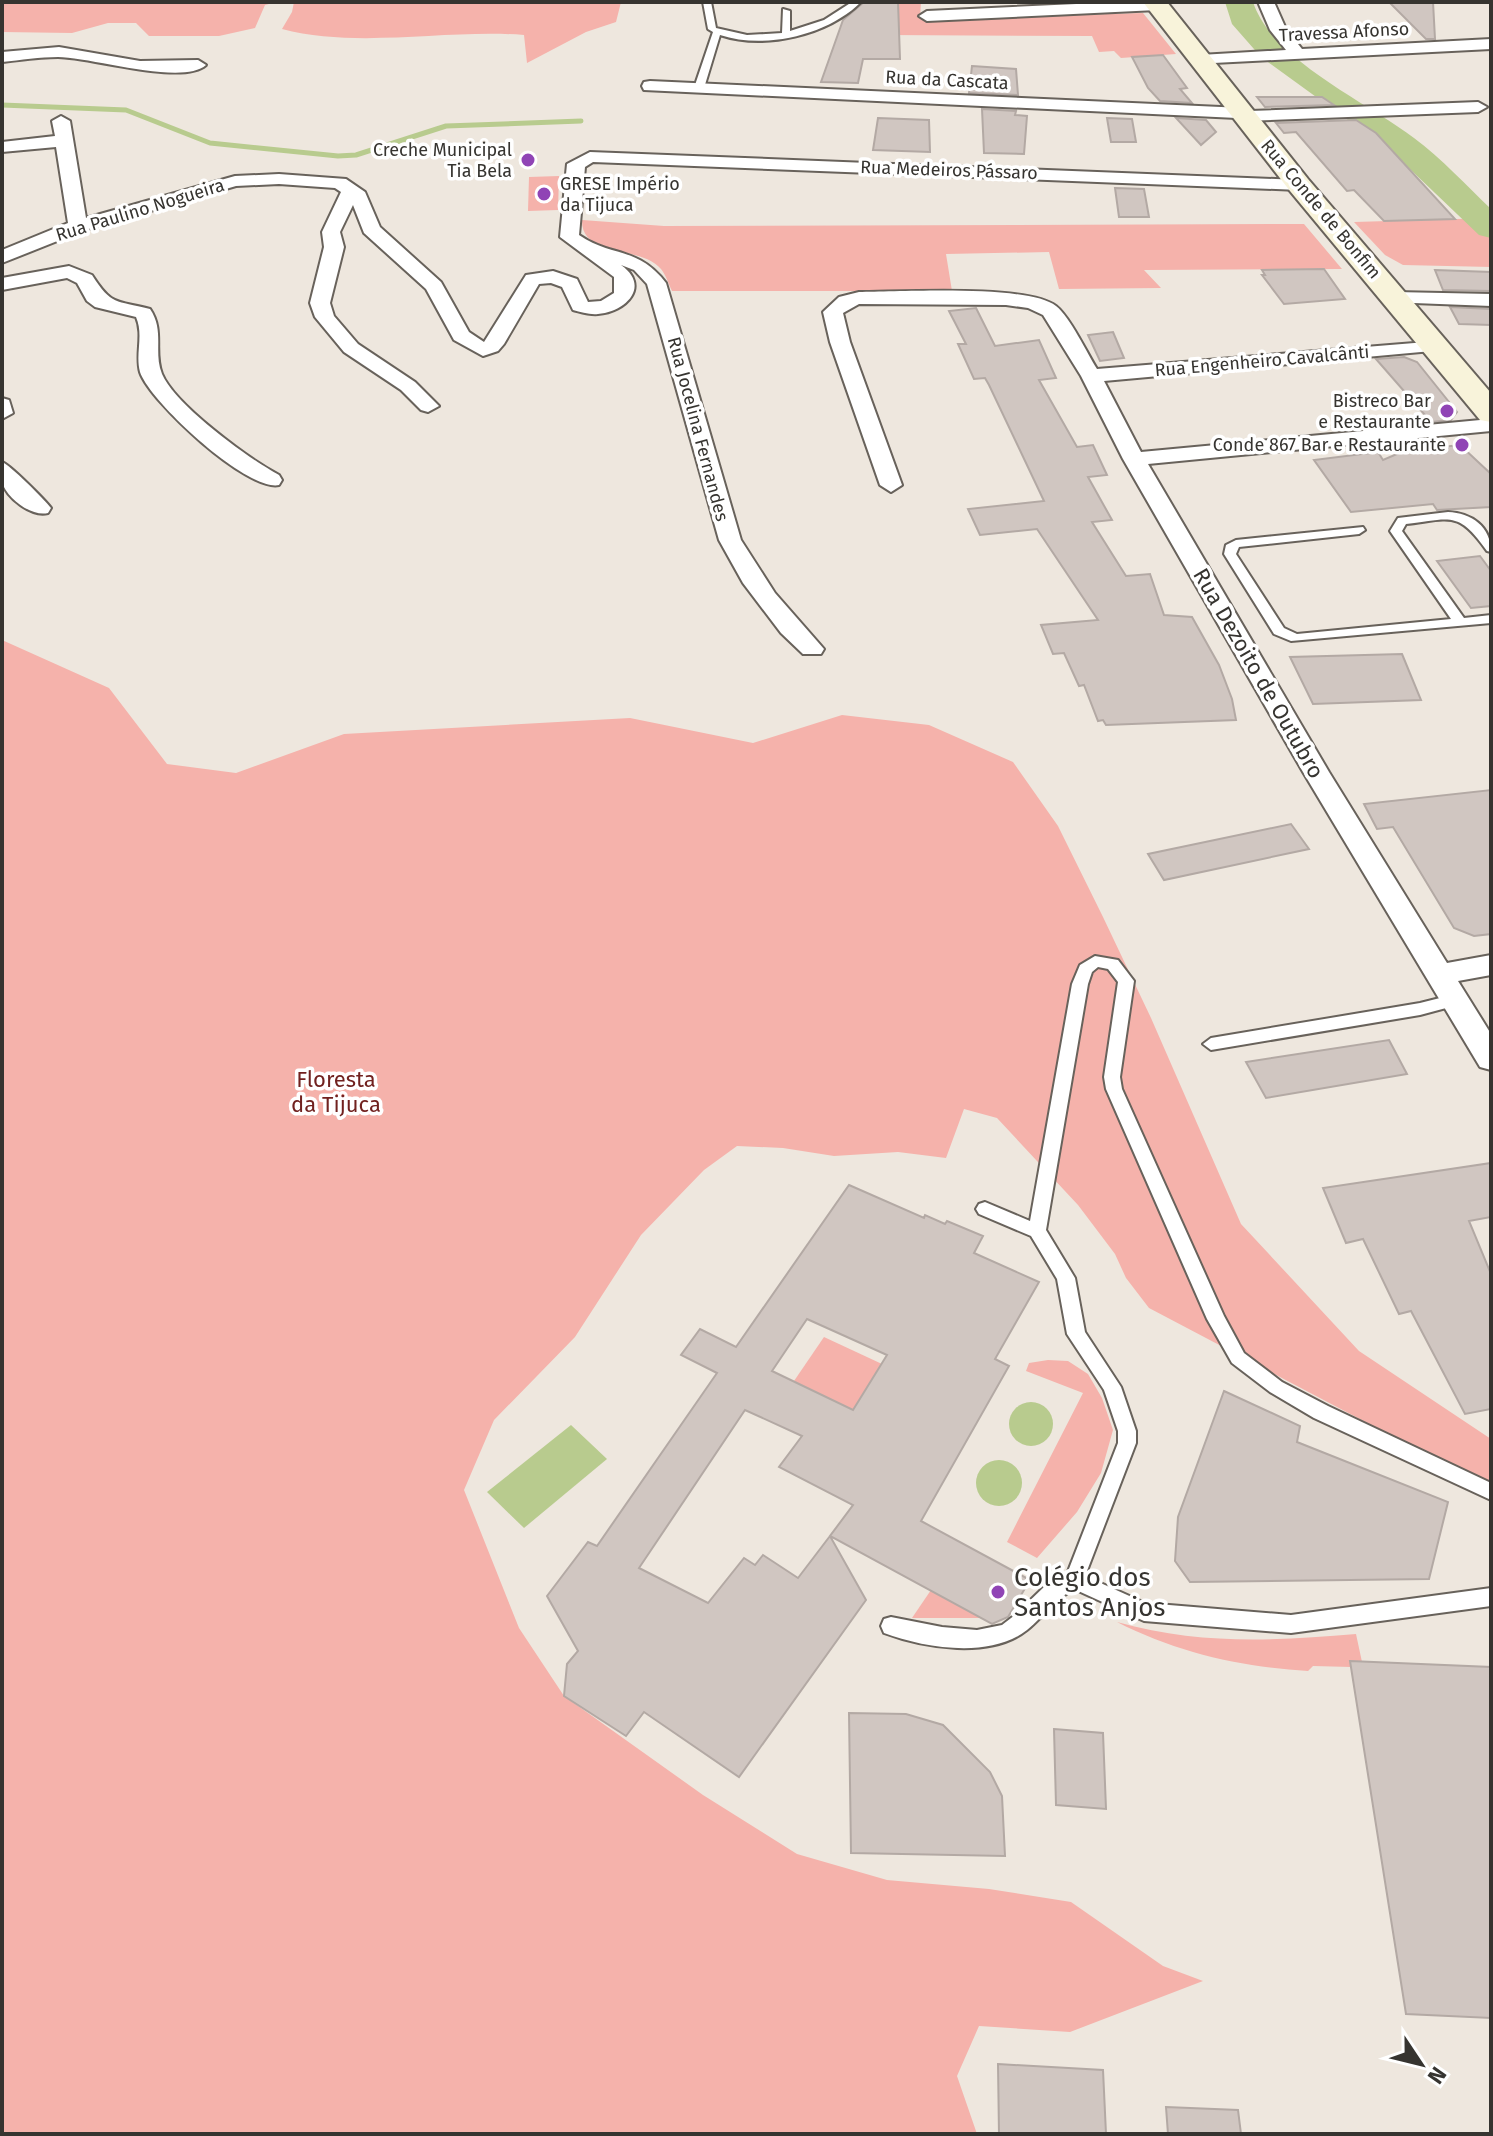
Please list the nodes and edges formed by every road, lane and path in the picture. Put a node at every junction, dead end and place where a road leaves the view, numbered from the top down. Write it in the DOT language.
graph roads {
  1 [pos="707,2"];
  2 [pos="857,2"];
  3 [pos="1266,2"];
  4 [pos="1156,4"];
  5 [pos="786,11"];
  6 [pos="927,16"];
  7 [pos="717,32"];
  8 [pos="786,35"];
  9 [pos="1491,44"];
  10 [pos="1290,54"];
  11 [pos="2,57"];
  12 [pos="1200,60"];
  13 [pos="198,65"];
  14 [pos="650,86"];
  15 [pos="699,88"];
  16 [pos="1478,107"];
  17 [pos="1244,114"];
  18 [pos="2,147"];
  19 [pos="1299,185"];
  20 [pos="352,189"];
  21 [pos="78,226"];
  22 [pos="569,237"];
  23 [pos="2,257"];
  24 [pos="2,284"];
  25 [pos="1395,298"];
  26 [pos="1491,300"];
  27 [pos="1432,345"];
  28 [pos="1091,376"];
  29 [pos="2,404"];
  30 [pos="428,406"];
  31 [pos="2,413"];
  32 [pos="1491,413"];
  33 [pos="1491,425"];
  34 [pos="1134,459"];
  35 [pos="2,469"];
  36 [pos="271,480"];
  37 [pos="891,485"];
  38 [pos="40,508"];
  39 [pos="1359,530"];
  40 [pos="1491,548"];
  41 [pos="1491,619"];
  42 [pos="1460,622"];
  43 [pos="812,649"];
  44 [pos="1491,965"];
  45 [pos="1440,974"];
  46 [pos="1456,1000"];
  47 [pos="1211,1044"];
  48 [pos="1491,1059"];
  49 [pos="985,1209"];
  50 [pos="1037,1231"];
  51 [pos="1491,1492"];
  52 [pos="1074,1580"];
  53 [pos="1491,1597"];
  54 [pos="891,1626"];
  1 -- 7 [label="lane"];
  2 -- 8 [label="lane"];
  3 -- 10 [label="street"];
  4 -- 6 [label="street"];
  4 -- 12 [label="main road, Rua Conde de Bonfim"];
  5 -- 8 [label="lane"];
  7 -- 8 [label="lane"];
  7 -- 15 [label="lane"];
  9 -- 10 [label="street, Travessa Afonso"];
  10 -- 12 [label="street, Travessa Afonso"];
  11 -- 13 [label="street"];
  12 -- 17 [label="main road, Rua Conde de Bonfim"];
  14 -- 15 [label="street, Rua da Cascata"];
  15 -- 17 [label="street, Rua da Cascata"];
  16 -- 17 [label="street, Rua da Cascata"];
  17 -- 19 [label="main road, Rua Conde de Bonfim"];
  18 -- 21 [label="street"];
  19 -- 22 [label="street, Rua Medeiros Pássaro"];
  19 -- 25 [label="main road, Rua Conde de Bonfim"];
  20 -- 21 [label="street, Rua Paulino Nogueira"];
  20 -- 22 [label="street"];
  20 -- 30 [label="street"];
  21 -- 23 [label="street, Rua Paulino Nogueira"];
  22 -- 43 [label="street, Rua Jocelina Fernandes"];
  24 -- 36 [label="street"];
  25 -- 26 [label="street"];
  25 -- 27 [label="main road, Rua Conde de Bonfim"];
  27 -- 28 [label="street, Rua Engenheiro Cavalcânti"];
  27 -- 32 [label="main road, Rua Conde de Bonfim"];
  28 -- 34 [label="street, Rua Dezoito de Outubro"];
  28 -- 37 [label="street, Rua Dezoito de Outubro"];
  29 -- 31 [label="street"];
  33 -- 34 [label="street"];
  34 -- 45 [label="street, Rua Dezoito de Outubro"];
  35 -- 38 [label="street"];
  39 -- 42 [label="lane"];
  40 -- 42 [label="lane"];
  41 -- 42 [label="lane"];
  44 -- 45 [label="street"];
  45 -- 46 [label="street, Rua Dezoito de Outubro"];
  46 -- 47 [label="lane"];
  46 -- 48 [label="street, Rua Dezoito de Outubro"];
  49 -- 50 [label="lane"];
  50 -- 51 [label="lane"];
  50 -- 52 [label="lane"];
  52 -- 53 [label="lane"];
  52 -- 54 [label="lane"];
}
